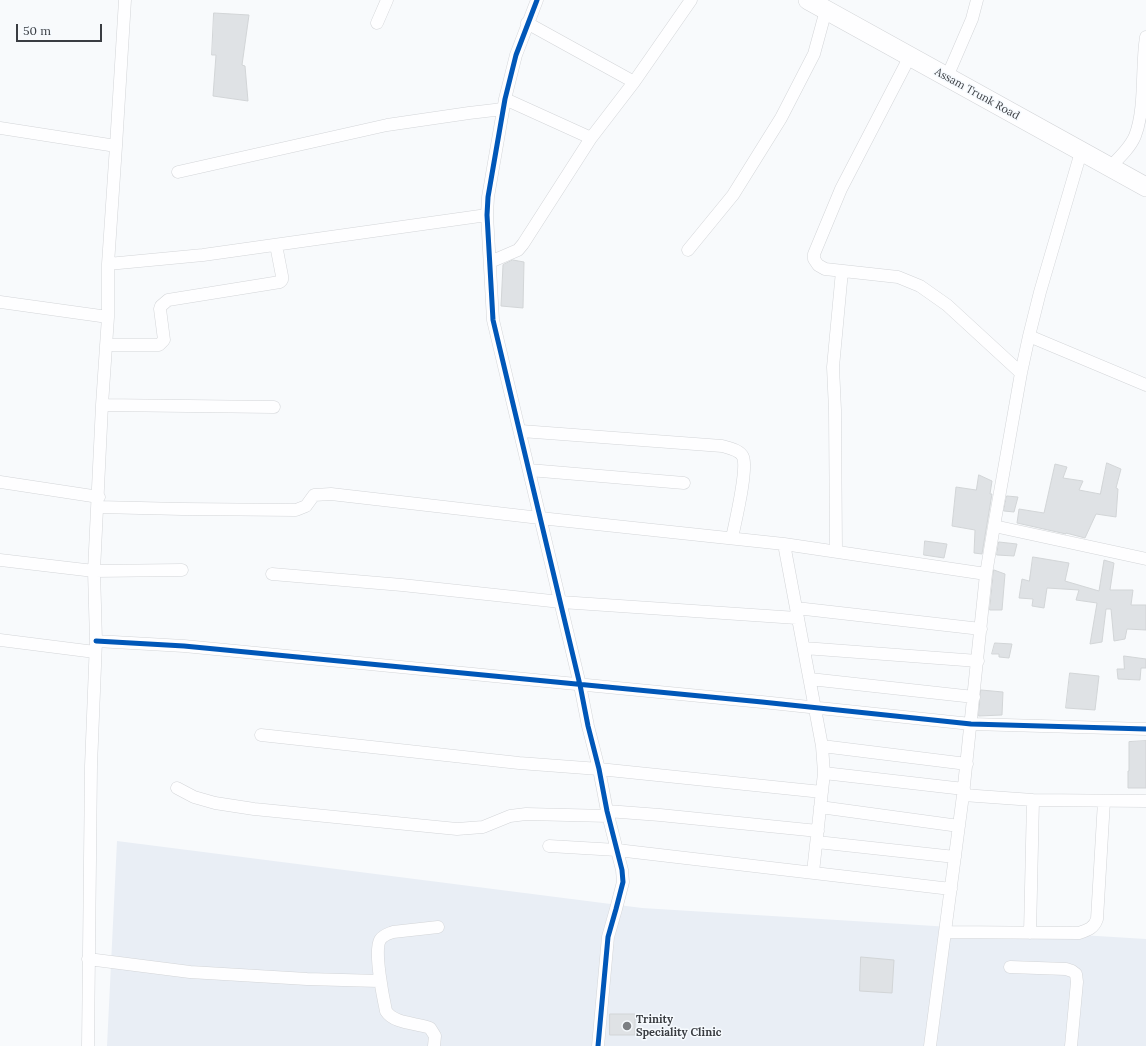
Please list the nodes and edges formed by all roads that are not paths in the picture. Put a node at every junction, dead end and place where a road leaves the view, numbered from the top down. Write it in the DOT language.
graph roads {
  1 [pos="125,0"];
  2 [pos="387,0"];
  3 [pos="537,0"];
  4 [pos="691,0"];
  5 [pos="808,0"];
  6 [pos="977,0"];
  7 [pos="826,10"];
  8 [pos="377,23"];
  9 [pos="527,23"];
  10 [pos="1146,37"];
  11 [pos="910,56"];
  12 [pos="947,77"];
  13 [pos="634,82"];
  14 [pos="504,104"];
  15 [pos="0,128"];
  16 [pos="591,138"];
  17 [pos="116,146"];
  18 [pos="1081,152"];
  19 [pos="1110,167"];
  20 [pos="178,172"];
  21 [pos="1146,187"];
  22 [pos="487,215"];
  23 [pos="276,245"];
  24 [pos="688,250"];
  25 [pos="490,262"];
  26 [pos="108,264"];
  27 [pos="842,271"];
  28 [pos="0,302"];
  29 [pos="108,317"];
  30 [pos="1030,336"];
  31 [pos="106,345"];
  32 [pos="1021,373"];
  33 [pos="1146,385"];
  34 [pos="102,405"];
  35 [pos="274,407"];
  36 [pos="520,431"];
  37 [pos="529,470"];
  38 [pos="0,482"];
  39 [pos="684,483"];
  40 [pos="98,502"];
  41 [pos="540,518"];
  42 [pos="994,526"];
  43 [pos="732,538"];
  44 [pos="784,544"];
  45 [pos="836,551"];
  46 [pos="1146,558"];
  47 [pos="0,560"];
  48 [pos="182,570"];
  49 [pos="94,571"];
  50 [pos="272,574"];
  51 [pos="986,574"];
  52 [pos="560,602"];
  53 [pos="796,613"];
  54 [pos="981,629"];
  55 [pos="0,640"];
  56 [pos="95,647"];
  57 [pos="804,648"];
  58 [pos="978,661"];
  59 [pos="810,679"];
  60 [pos="580,685"];
  61 [pos="974,697"];
  62 [pos="816,709"];
  63 [pos="971,724"];
  64 [pos="1146,729"];
  65 [pos="261,735"];
  66 [pos="822,746"];
  67 [pos="967,764"];
  68 [pos="599,769"];
  69 [pos="824,773"];
  70 [pos="177,788"];
  71 [pos="822,792"];
  72 [pos="964,792"];
  73 [pos="1033,800"];
  74 [pos="1104,801"];
  75 [pos="1146,801"];
  76 [pos="820,807"];
  77 [pos="608,814"];
  78 [pos="959,826"];
  79 [pos="817,837"];
  80 [pos="549,846"];
  81 [pos="617,850"];
  82 [pos="955,857"];
  83 [pos="814,872"];
  84 [pos="951,889"];
  85 [pos="438,927"];
  86 [pos="946,932"];
  87 [pos="1030,932"];
  88 [pos="88,959"];
  89 [pos="1010,967"];
  90 [pos="380,981"];
  91 [pos="88,1046"];
  92 [pos="434,1046"];
  93 [pos="598,1046"];
  94 [pos="930,1046"];
  95 [pos="1071,1046"];
  1 -- 17 [label="street"];
  2 -- 8 [label="street"];
  3 -- 9 [label="street"];
  4 -- 13 [label="street"];
  5 -- 7 [label="main road, Assam Trunk Road"];
  6 -- 12 [label="street"];
  7 -- 11 [label="main road, Assam Trunk Road"];
  7 -- 24 [label="street"];
  9 -- 13 [label="street"];
  9 -- 14 [label="street"];
  10 -- 19 [label="street"];
  11 -- 12 [label="main road, Assam Trunk Road"];
  11 -- 27 [label="street"];
  12 -- 18 [label="main road, Assam Trunk Road"];
  13 -- 16 [label="street"];
  14 -- 16 [label="street"];
  14 -- 20 [label="street"];
  14 -- 22 [label="street"];
  15 -- 17 [label="street"];
  16 -- 25 [label="street"];
  17 -- 26 [label="street"];
  18 -- 19 [label="main road, Assam Trunk Road"];
  18 -- 30 [label="street"];
  19 -- 21 [label="main road, Assam Trunk Road"];
  22 -- 23 [label="street"];
  22 -- 25 [label="street"];
  23 -- 26 [label="street"];
  23 -- 31 [label="street"];
  25 -- 36 [label="street"];
  26 -- 29 [label="street"];
  27 -- 32 [label="street"];
  27 -- 45 [label="street"];
  28 -- 29 [label="street"];
  29 -- 31 [label="street"];
  30 -- 32 [label="street"];
  30 -- 33 [label="street"];
  31 -- 34 [label="street"];
  32 -- 42 [label="street"];
  34 -- 35 [label="street"];
  34 -- 40 [label="street"];
  36 -- 37 [label="street"];
  36 -- 43 [label="street"];
  37 -- 39 [label="street"];
  37 -- 41 [label="street"];
  38 -- 40 [label="street"];
  40 -- 41 [label="street"];
  40 -- 49 [label="street"];
  41 -- 43 [label="street"];
  41 -- 52 [label="street"];
  42 -- 46 [label="street"];
  42 -- 51 [label="street"];
  43 -- 44 [label="street"];
  44 -- 45 [label="street"];
  44 -- 53 [label="street"];
  45 -- 51 [label="street"];
  47 -- 49 [label="street"];
  48 -- 49 [label="street"];
  49 -- 56 [label="street"];
  50 -- 52 [label="street"];
  51 -- 54 [label="street"];
  52 -- 53 [label="street"];
  52 -- 60 [label="street"];
  53 -- 54 [label="street"];
  53 -- 57 [label="street"];
  54 -- 58 [label="street"];
  55 -- 56 [label="street"];
  56 -- 60 [label="street"];
  56 -- 88 [label="street"];
  57 -- 58 [label="street"];
  57 -- 59 [label="street"];
  58 -- 61 [label="street"];
  59 -- 61 [label="street"];
  59 -- 62 [label="street"];
  60 -- 62 [label="street"];
  60 -- 68 [label="street"];
  61 -- 63 [label="street"];
  62 -- 63 [label="street"];
  62 -- 66 [label="street"];
  63 -- 64 [label="street"];
  63 -- 67 [label="street"];
  65 -- 68 [label="street"];
  66 -- 67 [label="street"];
  66 -- 69 [label="street"];
  67 -- 72 [label="street"];
  68 -- 71 [label="street"];
  68 -- 77 [label="street"];
  69 -- 71 [label="street"];
  69 -- 72 [label="street"];
  70 -- 77 [label="street"];
  71 -- 76 [label="street"];
  72 -- 73 [label="street"];
  72 -- 78 [label="street"];
  73 -- 74 [label="street"];
  73 -- 87 [label="street"];
  74 -- 75 [label="street"];
  74 -- 87 [label="street"];
  76 -- 78 [label="street"];
  76 -- 79 [label="street"];
  77 -- 79 [label="street"];
  77 -- 81 [label="street"];
  78 -- 82 [label="street"];
  79 -- 82 [label="street"];
  79 -- 83 [label="street"];
  80 -- 81 [label="street"];
  81 -- 83 [label="street"];
  81 -- 93 [label="street"];
  82 -- 84 [label="street"];
  83 -- 84 [label="street"];
  84 -- 86 [label="street"];
  85 -- 90 [label="street"];
  86 -- 87 [label="street"];
  86 -- 94 [label="street"];
  88 -- 90 [label="street"];
  88 -- 91 [label="street"];
  89 -- 95 [label="street"];
  90 -- 92 [label="street"];
}
